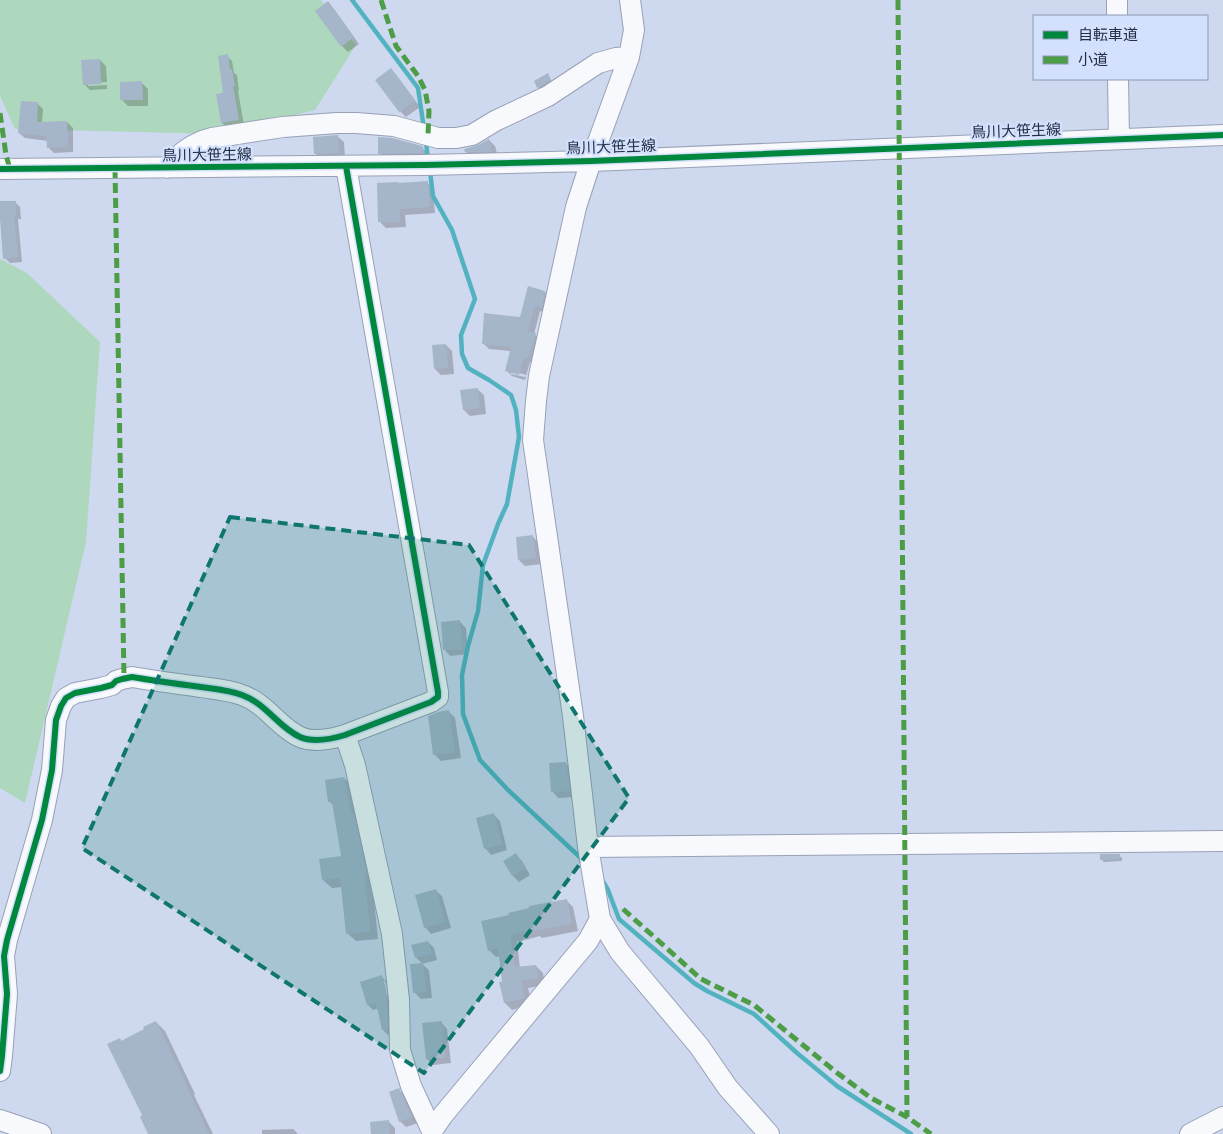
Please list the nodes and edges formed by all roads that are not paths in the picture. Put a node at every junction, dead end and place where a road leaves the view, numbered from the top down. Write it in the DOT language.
graph roads {
  1 [pos="630,0"];
  2 [pos="1117,0"];
  3 [pos="1117,15"];
  4 [pos="629,57"];
  5 [pos="1118,80"];
  6 [pos="1223,135"];
  7 [pos="1119,139"];
  8 [pos="591,161"];
  9 [pos="346,166"];
  10 [pos="166,168"];
  11 [pos="0,169"];
  12 [pos="345,735"];
  13 [pos="1223,841"];
  14 [pos="590,859"];
  15 [pos="600,919"];
  16 [pos="0,1070"];
  17 [pos="1223,1117"];
  18 [pos="0,1120"];
  19 [pos="432,1133"];
  20 [pos="41,1134"];
  21 [pos="769,1134"];
  22 [pos="1190,1134"];
  1 -- 4 [label="street"];
  2 -- 3 [label="street"];
  4 -- 8 [label="street"];
  4 -- 10 [label="street"];
  5 -- 7 [label="street"];
  6 -- 7 [label="street, 鳥川大笹生線"];
  7 -- 8 [label="street, 鳥川大笹生線"];
  8 -- 9 [label="street, 鳥川大笹生線"];
  8 -- 14 [label="street"];
  9 -- 10 [label="street, 鳥川大笹生線"];
  9 -- 12 [label="street"];
  10 -- 11 [label="street, 鳥川大笹生線"];
  12 -- 16 [label="street"];
  12 -- 19 [label="street"];
  13 -- 14 [label="street"];
  14 -- 15 [label="street"];
  15 -- 19 [label="street"];
  15 -- 21 [label="street"];
  17 -- 22 [label="street"];
  18 -- 20 [label="street"];
}
